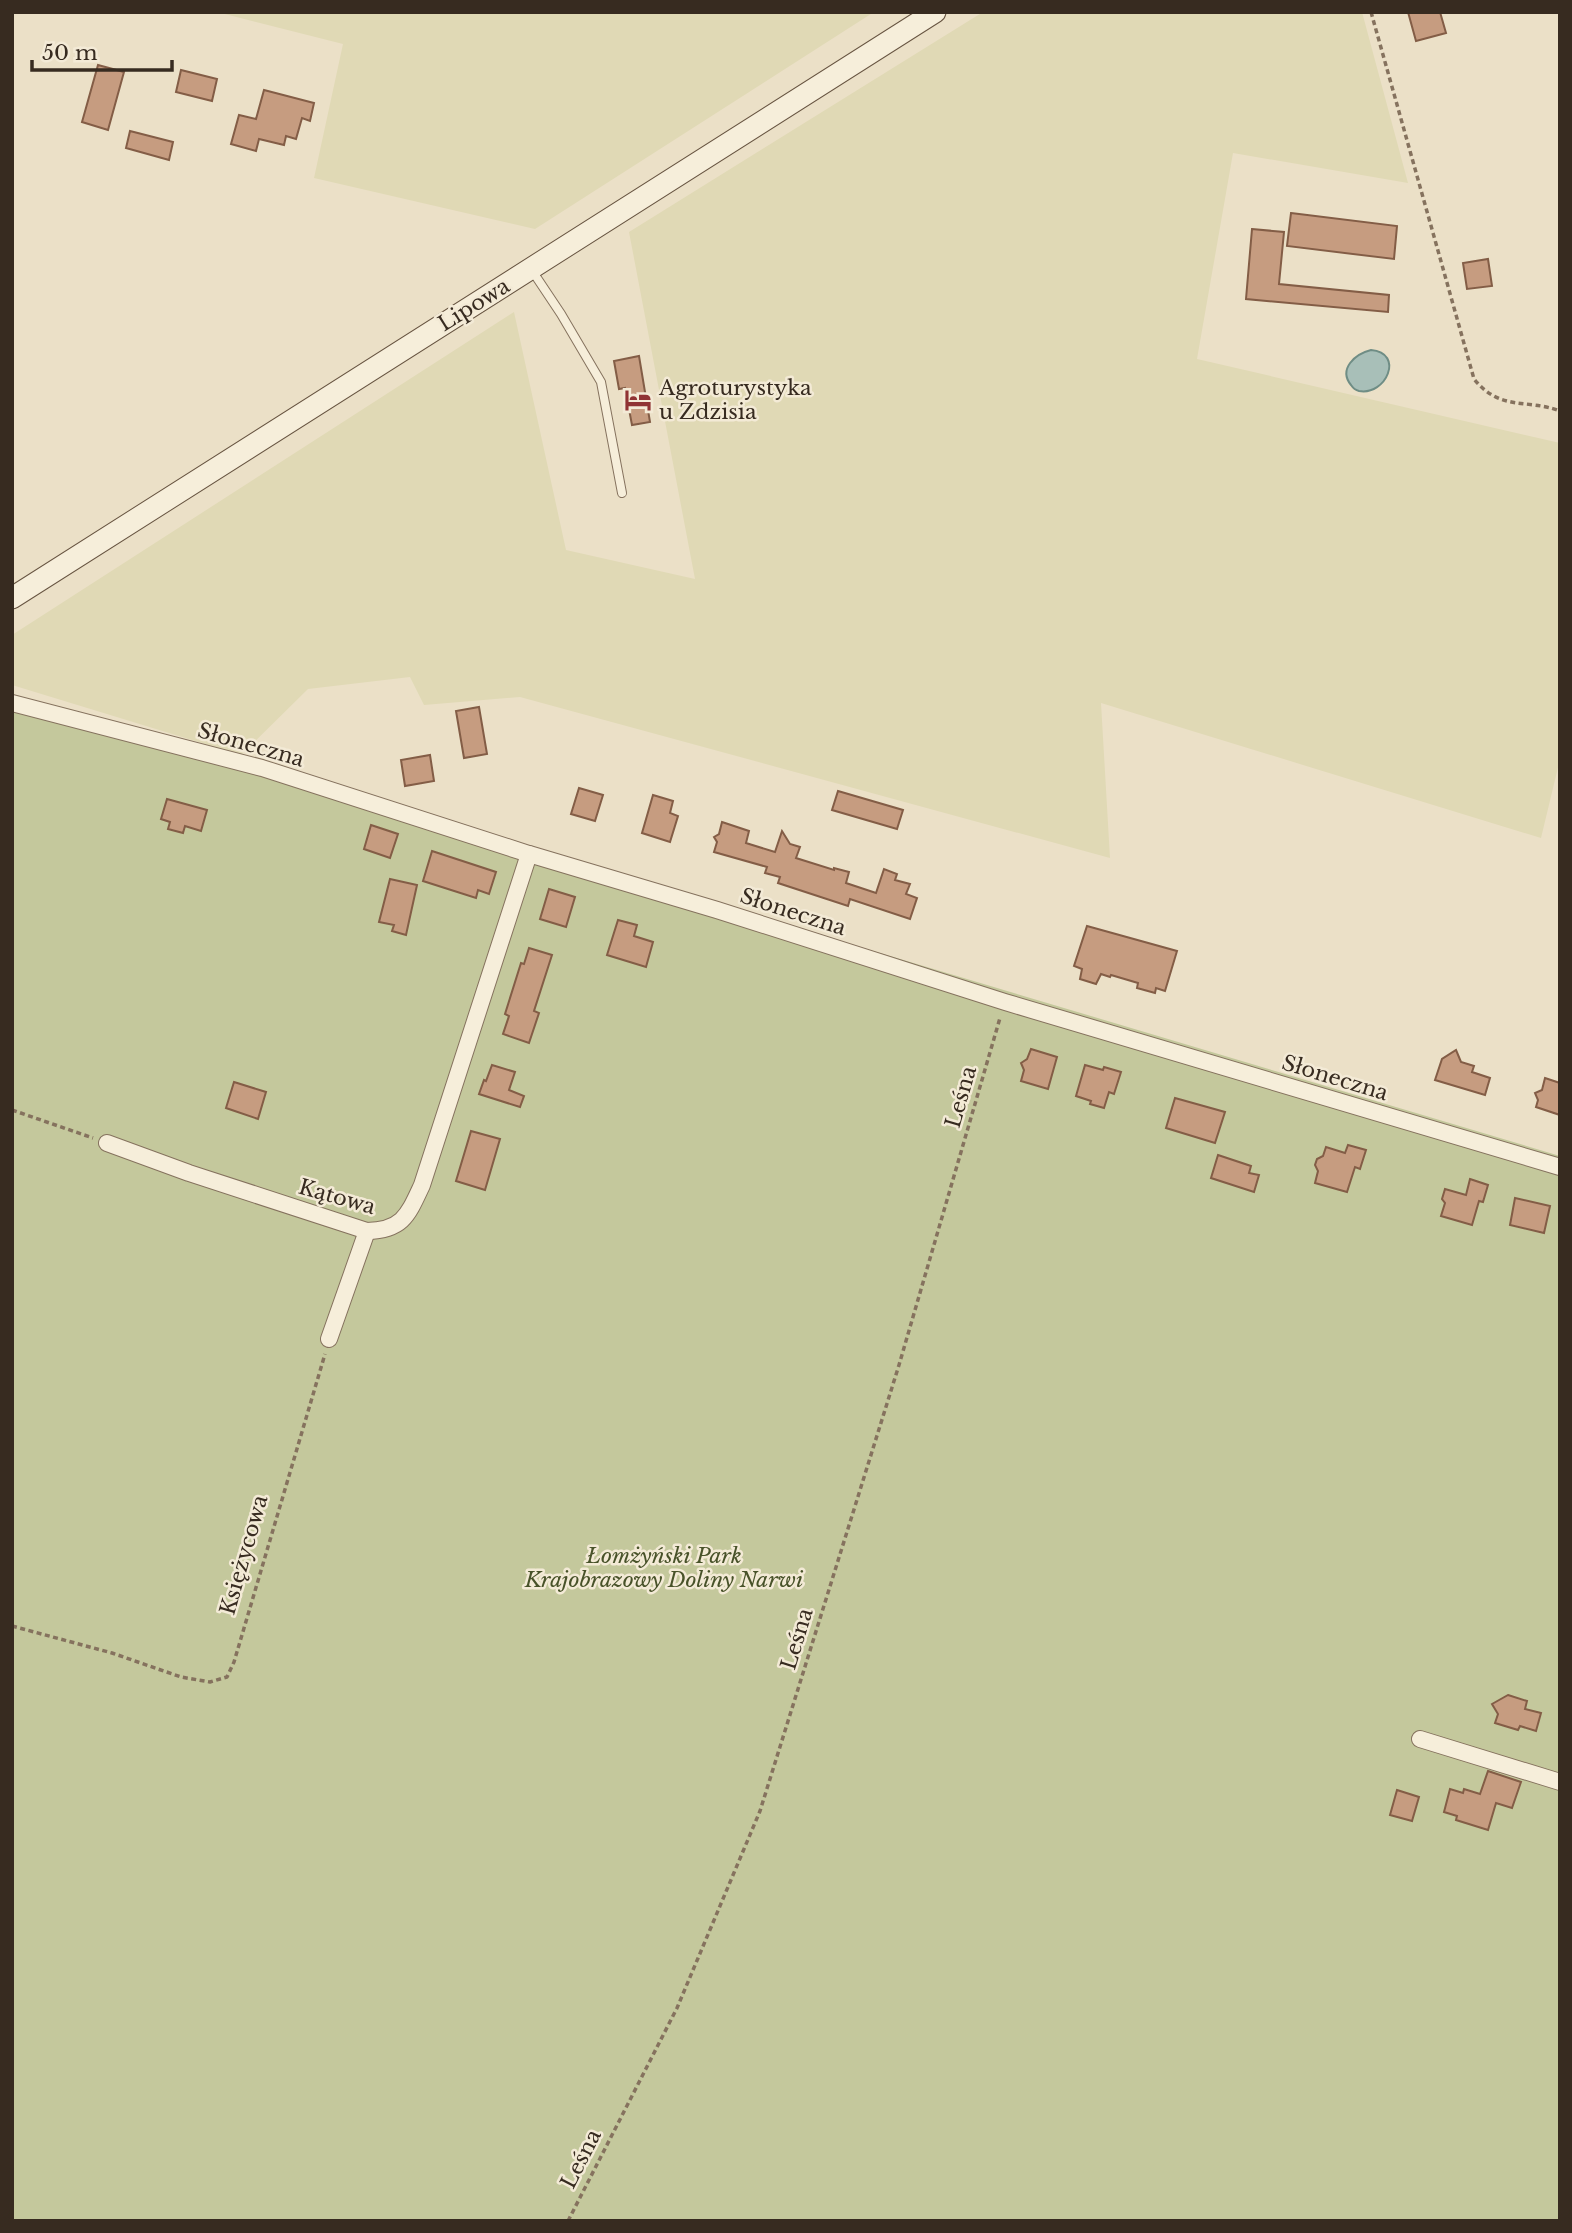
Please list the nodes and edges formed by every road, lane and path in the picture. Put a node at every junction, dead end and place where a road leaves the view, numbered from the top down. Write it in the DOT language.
graph roads {
  1 [pos="935,12"];
  2 [pos="1371,12"];
  3 [pos="531,269"];
  4 [pos="1560,411"];
  5 [pos="622,493"];
  6 [pos="12,598"];
  7 [pos="12,703"];
  8 [pos="528,854"];
  9 [pos="1005,1002"];
  10 [pos="12,1110"];
  11 [pos="107,1143"];
  12 [pos="1560,1167"];
  13 [pos="367,1231"];
  14 [pos="329,1339"];
  15 [pos="12,1626"];
  16 [pos="1420,1739"];
  17 [pos="1560,1782"];
  18 [pos="568,2221"];
  1 -- 3 [label="main road, Lipowa"];
  2 -- 4 [label="path"];
  3 -- 5 [label="lane"];
  3 -- 6 [label="main road, Lipowa"];
  7 -- 8 [label="street, Słoneczna"];
  8 -- 9 [label="street, Słoneczna"];
  8 -- 13 [label="street, Kątowa"];
  9 -- 12 [label="street, Słoneczna"];
  9 -- 18 [label="path, Leśna"];
  10 -- 11 [label="path"];
  11 -- 13 [label="street, Kątowa"];
  13 -- 14 [label="street"];
  14 -- 15 [label="path, Księżycowa"];
  16 -- 17 [label="street"];
}
